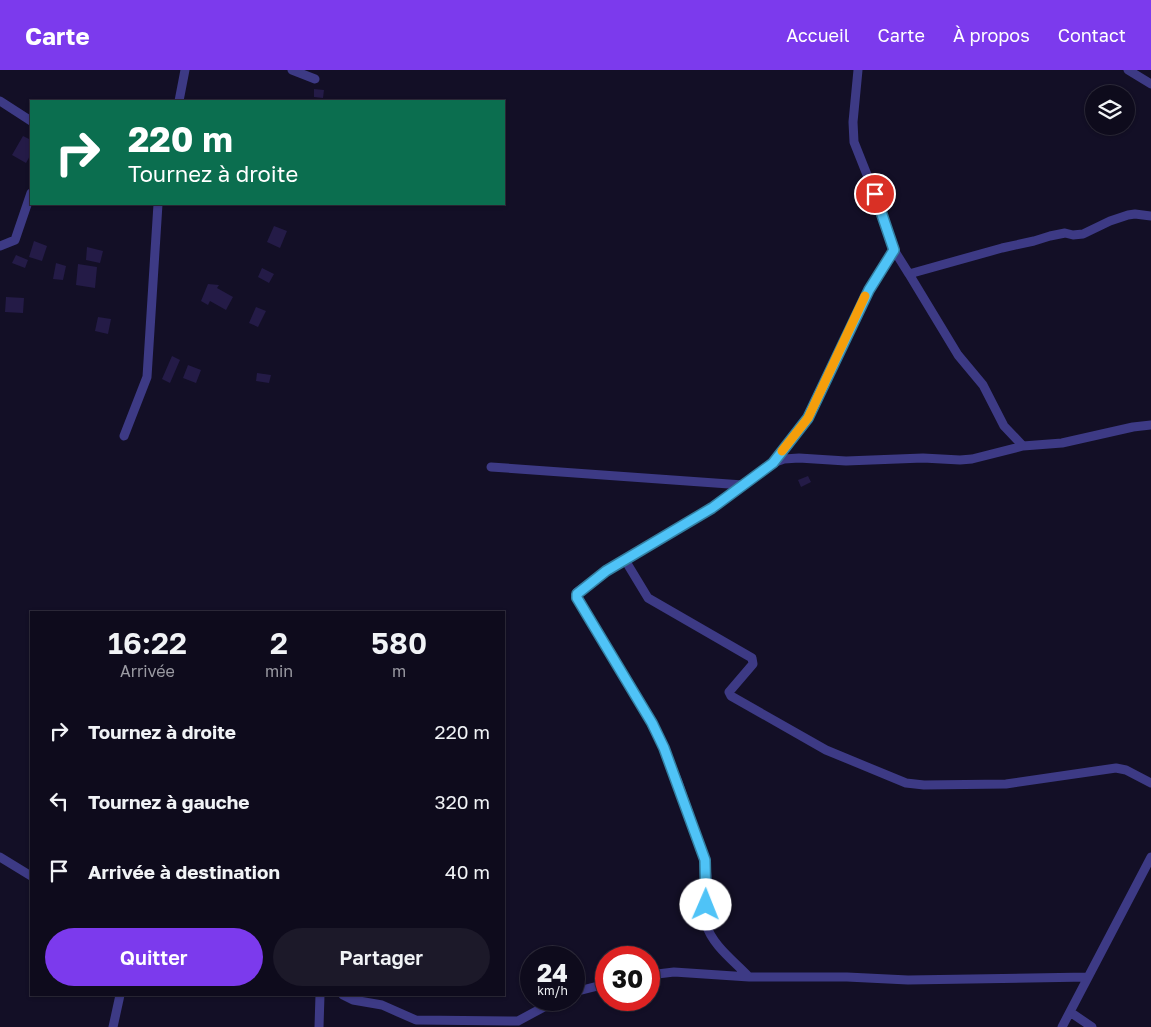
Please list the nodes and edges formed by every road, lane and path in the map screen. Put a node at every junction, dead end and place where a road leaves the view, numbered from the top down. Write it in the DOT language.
graph roads {
  1 [pos="185,70"];
  2 [pos="292,70"];
  3 [pos="858,70"];
  4 [pos="1128,70"];
  5 [pos="315,79"];
  6 [pos="1151,84"];
  7 [pos="179,100"];
  8 [pos="0,101"];
  9 [pos="30,120"];
  10 [pos="30,196"];
  11 [pos="158,205"];
  12 [pos="1151,216"];
  13 [pos="0,246"];
  14 [pos="894,250"];
  15 [pos="909,274"];
  16 [pos="1151,425"];
  17 [pos="124,436"];
  18 [pos="1023,446"];
  19 [pos="773,463"];
  20 [pos="490,467"];
  21 [pos="743,484"];
  22 [pos="625,560"];
  23 [pos="1151,783"];
  24 [pos="1151,857"];
  25 [pos="0,858"];
  26 [pos="30,875"];
  27 [pos="660,974"];
  28 [pos="749,977"];
  29 [pos="1088,977"];
  30 [pos="120,996"];
  31 [pos="320,996"];
  32 [pos="345,996"];
  33 [pos="537,1011"];
  34 [pos="1070,1012"];
  35 [pos="113,1027"];
  36 [pos="319,1027"];
  37 [pos="1062,1027"];
  38 [pos="1092,1027"];
  1 -- 7 [label="street"];
  2 -- 5 [label="street"];
  3 -- 14 [label="street"];
  4 -- 6 [label="street"];
  8 -- 9 [label="street"];
  10 -- 13 [label="street"];
  11 -- 17 [label="street"];
  12 -- 15 [label="street"];
  14 -- 15 [label="street"];
  14 -- 19 [label="street"];
  15 -- 18 [label="street"];
  16 -- 18 [label="street"];
  18 -- 19 [label="street"];
  19 -- 21 [label="street"];
  20 -- 21 [label="street"];
  21 -- 22 [label="street"];
  22 -- 23 [label="street"];
  22 -- 28 [label="street"];
  24 -- 29 [label="street"];
  25 -- 26 [label="street"];
  27 -- 28 [label="street"];
  28 -- 29 [label="street"];
  29 -- 34 [label="street"];
  30 -- 35 [label="street"];
  31 -- 36 [label="street"];
  32 -- 33 [label="street"];
  34 -- 37 [label="street"];
  34 -- 38 [label="street"];
}
